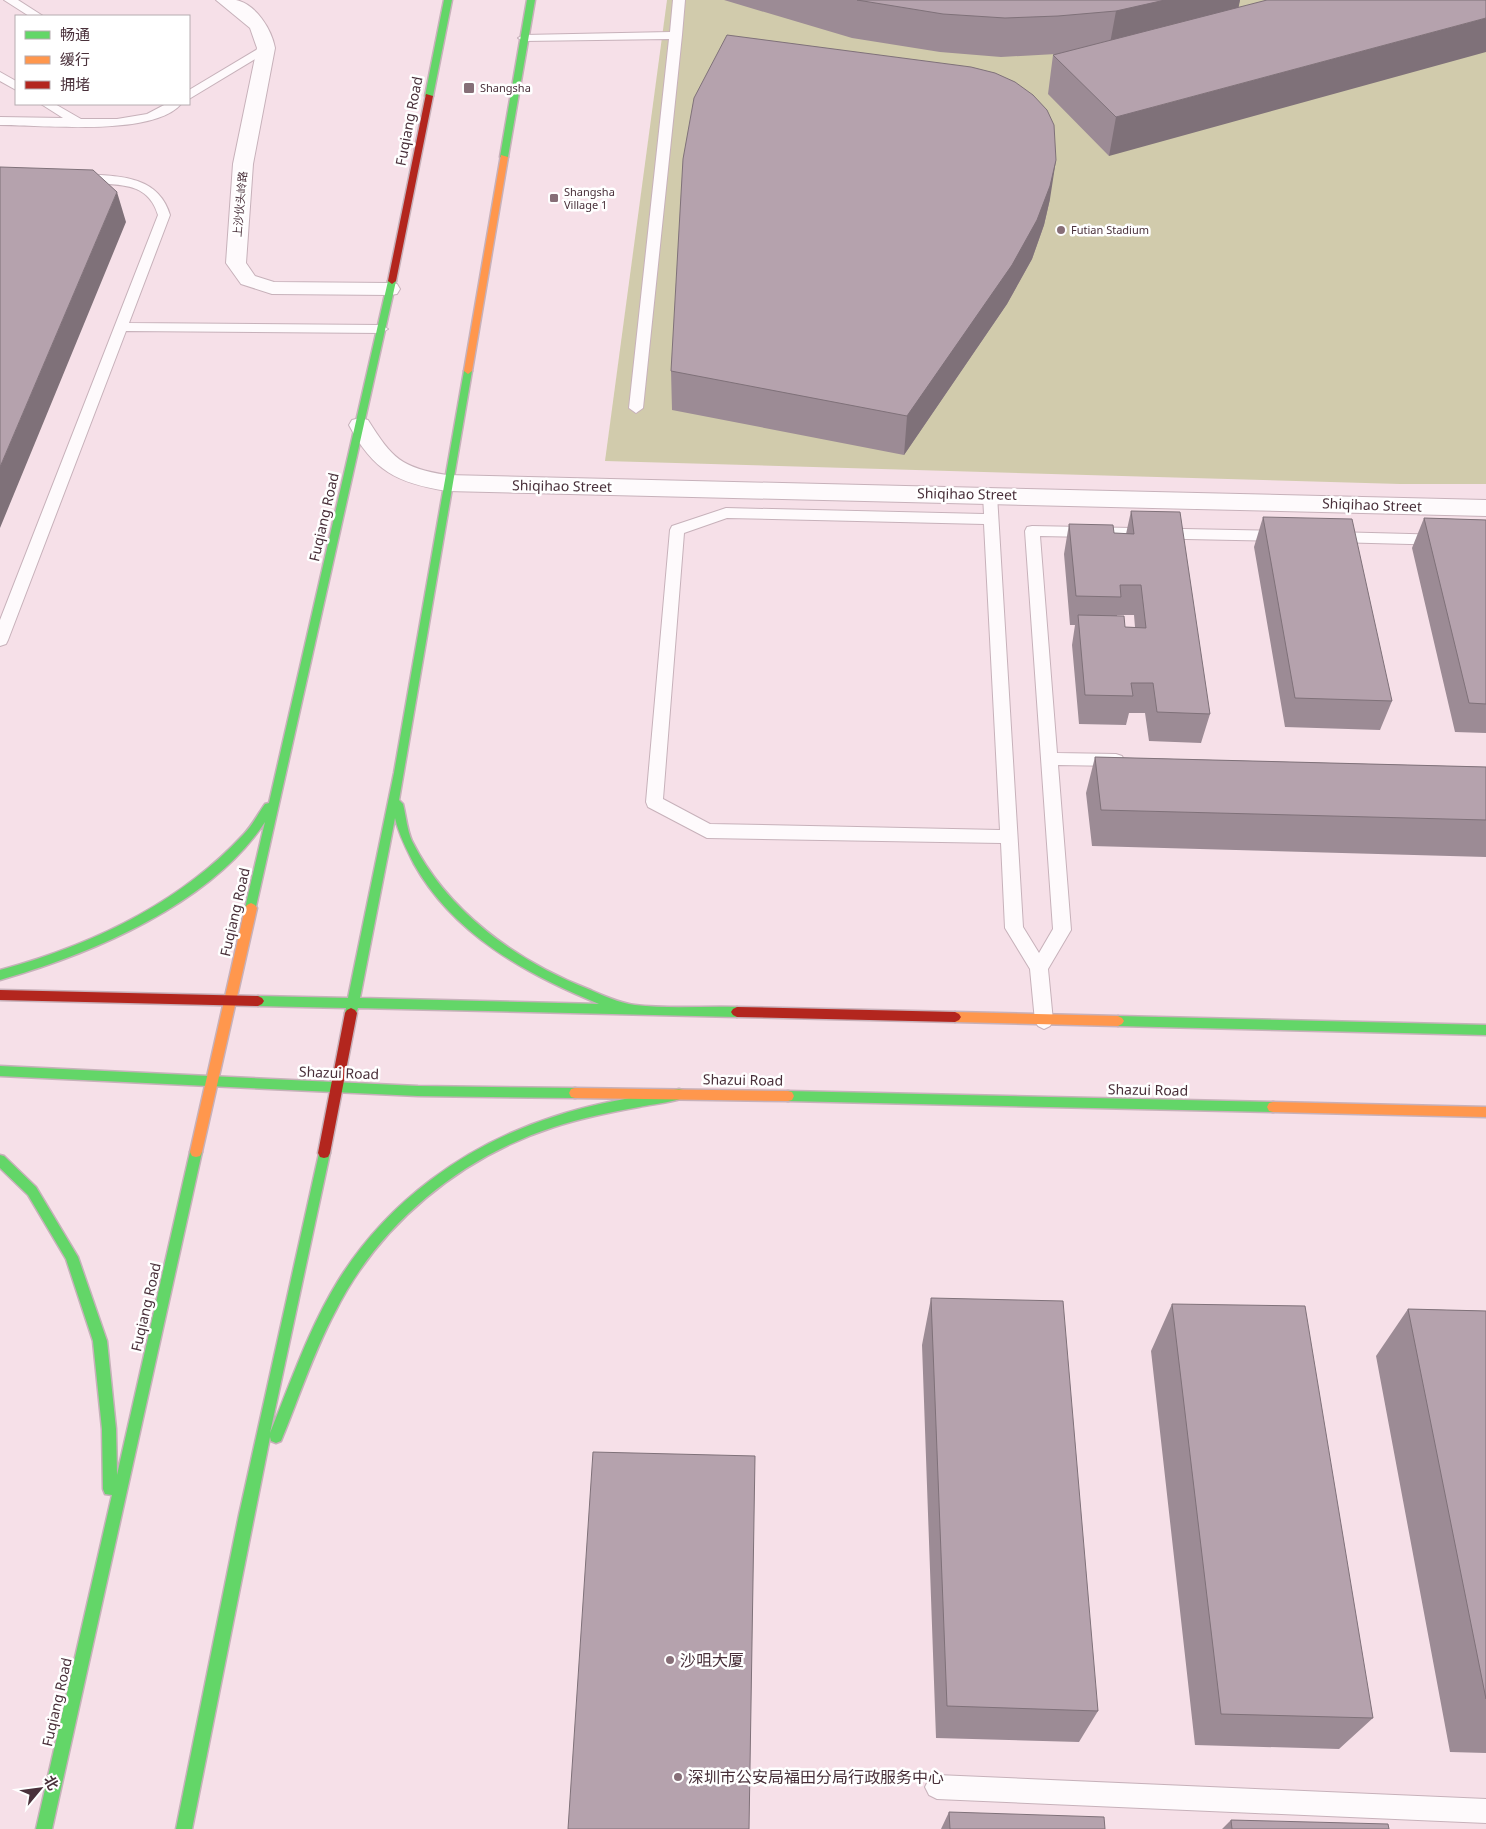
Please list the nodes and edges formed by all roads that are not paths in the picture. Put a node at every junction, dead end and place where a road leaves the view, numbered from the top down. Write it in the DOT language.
graph roads {
  1 [pos="10,0"];
  2 [pos="226,0"];
  3 [pos="448,0"];
  4 [pos="531,0"];
  5 [pos="679,0"];
  6 [pos="35,15"];
  7 [pos="676,36"];
  8 [pos="524,38"];
  9 [pos="266,48"];
  10 [pos="0,76"];
  11 [pos="15,85"];
  12 [pos="190,94"];
  13 [pos="48,105"];
  14 [pos="173,105"];
  15 [pos="0,121"];
  16 [pos="77,122"];
  17 [pos="69,178"];
  18 [pos="390,289"];
  19 [pos="121,327"];
  20 [pos="381,329"];
  21 [pos="636,408"];
  22 [pos="360,425"];
  23 [pos="447,483"];
  24 [pos="990,495"];
  25 [pos="1486,508"];
  26 [pos="991,518"];
  27 [pos="1298,537"];
  28 [pos="1318,537"];
  29 [pos="1486,541"];
  30 [pos="0,640"];
  31 [pos="1050,759"];
  32 [pos="1129,761"];
  33 [pos="399,773"];
  34 [pos="276,798"];
  35 [pos="1009,837"];
  36 [pos="1039,968"];
  37 [pos="0,976"];
  38 [pos="0,995"];
  39 [pos="232,1000"];
  40 [pos="352,1003"];
  41 [pos="638,1011"];
  42 [pos="1044,1021"];
  43 [pos="1486,1030"];
  44 [pos="0,1071"];
  45 [pos="212,1083"];
  46 [pos="335,1088"];
  47 [pos="679,1094"];
  48 [pos="1486,1112"];
  49 [pos="0,1160"];
  50 [pos="246,1515"];
  51 [pos="110,1533"];
  52 [pos="937,1787"];
  53 [pos="1486,1811"];
  54 [pos="44,1829"];
  55 [pos="184,1829"];
  1 -- 6 [label="lane"];
  2 -- 9 [label="street"];
  3 -- 18 [label="main road, Fuqiang Road"];
  4 -- 8 [label="main road"];
  5 -- 7 [label="lane"];
  7 -- 8 [label="lane"];
  7 -- 21 [label="lane"];
  8 -- 23 [label="main road"];
  9 -- 12 [label="lane"];
  9 -- 18 [label="street, 上沙伙头岭路"];
  10 -- 11 [label="lane"];
  13 -- 16 [label="lane"];
  14 -- 16 [label="lane"];
  15 -- 16 [label="lane"];
  17 -- 19 [label="lane"];
  18 -- 20 [label="main road, Fuqiang Road"];
  19 -- 20 [label="lane"];
  19 -- 30 [label="lane"];
  20 -- 22 [label="main road, Fuqiang Road"];
  22 -- 23 [label="street, Shiqihao Street"];
  22 -- 34 [label="main road, Fuqiang Road"];
  23 -- 24 [label="street, Shiqihao Street"];
  23 -- 33 [label="main road"];
  24 -- 25 [label="street, Shiqihao Street"];
  24 -- 26 [label="lane"];
  26 -- 35 [label="lane"];
  26 -- 35 [label="lane"];
  27 -- 31 [label="lane"];
  28 -- 29 [label="lane"];
  31 -- 32 [label="lane"];
  31 -- 36 [label="lane"];
  33 -- 40 [label="main road"];
  33 -- 41 [label="main road"];
  34 -- 37 [label="main road"];
  34 -- 39 [label="main road, Fuqiang Road"];
  35 -- 36 [label="lane"];
  36 -- 42 [label="lane"];
  38 -- 39 [label="main road"];
  39 -- 40 [label="main road"];
  39 -- 45 [label="main road, Fuqiang Road"];
  40 -- 41 [label="main road"];
  40 -- 46 [label="main road"];
  41 -- 42 [label="main road"];
  42 -- 43 [label="main road"];
  44 -- 45 [label="main road, Shazui Road"];
  45 -- 46 [label="main road, Shazui Road"];
  45 -- 51 [label="main road, Fuqiang Road"];
  46 -- 47 [label="main road, Shazui Road"];
  46 -- 50 [label="main road"];
  47 -- 48 [label="main road, Shazui Road"];
  47 -- 50 [label="main road"];
  49 -- 51 [label="main road"];
  50 -- 55 [label="main road"];
  51 -- 54 [label="main road, Fuqiang Road"];
  52 -- 53 [label="lane"];
}
